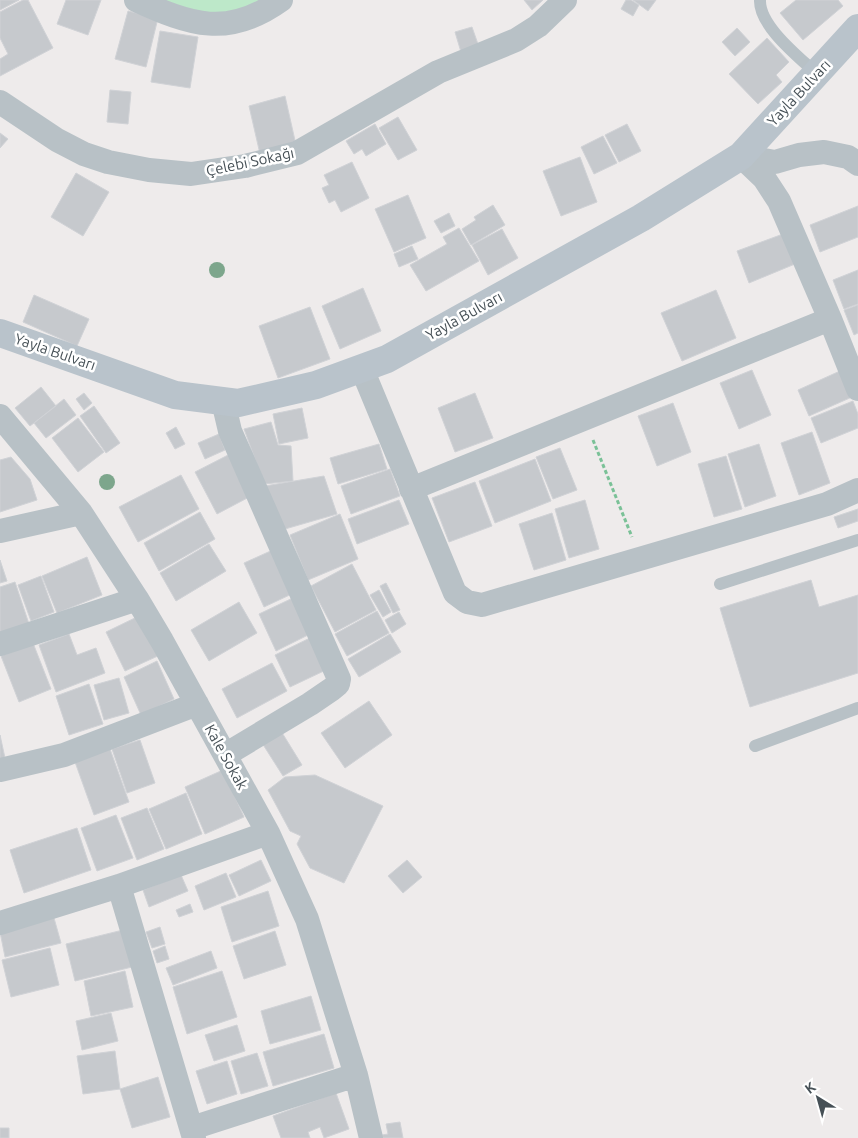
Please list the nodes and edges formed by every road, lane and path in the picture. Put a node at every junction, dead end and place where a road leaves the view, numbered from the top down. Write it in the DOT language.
graph roads {
  1 [pos="136,0"];
  2 [pos="281,0"];
  3 [pos="565,0"];
  4 [pos="760,0"];
  5 [pos="857,31"];
  6 [pos="817,74"];
  7 [pos="0,102"];
  8 [pos="741,156"];
  9 [pos="858,164"];
  10 [pos="830,319"];
  11 [pos="0,333"];
  12 [pos="362,369"];
  13 [pos="858,389"];
  14 [pos="222,401"];
  15 [pos="0,416"];
  16 [pos="585,419"];
  17 [pos="411,489"];
  18 [pos="858,490"];
  19 [pos="81,513"];
  20 [pos="0,531"];
  21 [pos="858,540"];
  22 [pos="641,559"];
  23 [pos="720,584"];
  24 [pos="137,599"];
  25 [pos="0,644"];
  26 [pos="197,704"];
  27 [pos="858,708"];
  28 [pos="754,746"];
  29 [pos="224,755"];
  30 [pos="0,770"];
  31 [pos="268,834"];
  32 [pos="119,886"];
  33 [pos="0,923"];
  34 [pos="356,1075"];
  35 [pos="193,1133"];
  36 [pos="371,1138"];
  1 -- 2 [label="street"];
  3 -- 7 [label="street, Çelebi Sokağı"];
  4 -- 6 [label="lane"];
  5 -- 6 [label="main road, Yayla Bulvarı"];
  6 -- 8 [label="main road, Yayla Bulvarı"];
  8 -- 9 [label="street"];
  8 -- 10 [label="street"];
  8 -- 12 [label="main road, Yayla Bulvarı"];
  10 -- 13 [label="street"];
  10 -- 16 [label="street"];
  11 -- 14 [label="main road, Yayla Bulvarı"];
  12 -- 14 [label="main road, Yayla Bulvarı"];
  12 -- 17 [label="street"];
  14 -- 29 [label="street"];
  15 -- 19 [label="street, Kale Sokak"];
  16 -- 17 [label="street"];
  16 -- 22 [label="path"];
  17 -- 22 [label="street"];
  18 -- 22 [label="street"];
  19 -- 20 [label="street"];
  19 -- 24 [label="street, Kale Sokak"];
  21 -- 23 [label="lane"];
  24 -- 25 [label="street"];
  24 -- 26 [label="street, Kale Sokak"];
  26 -- 29 [label="street, Kale Sokak"];
  26 -- 30 [label="street"];
  27 -- 28 [label="lane"];
  29 -- 31 [label="street, Kale Sokak"];
  31 -- 32 [label="street"];
  31 -- 34 [label="street, Kale Sokak"];
  32 -- 33 [label="street"];
  32 -- 35 [label="street"];
  34 -- 35 [label="street"];
  34 -- 36 [label="street, Kale Sokak"];
}
